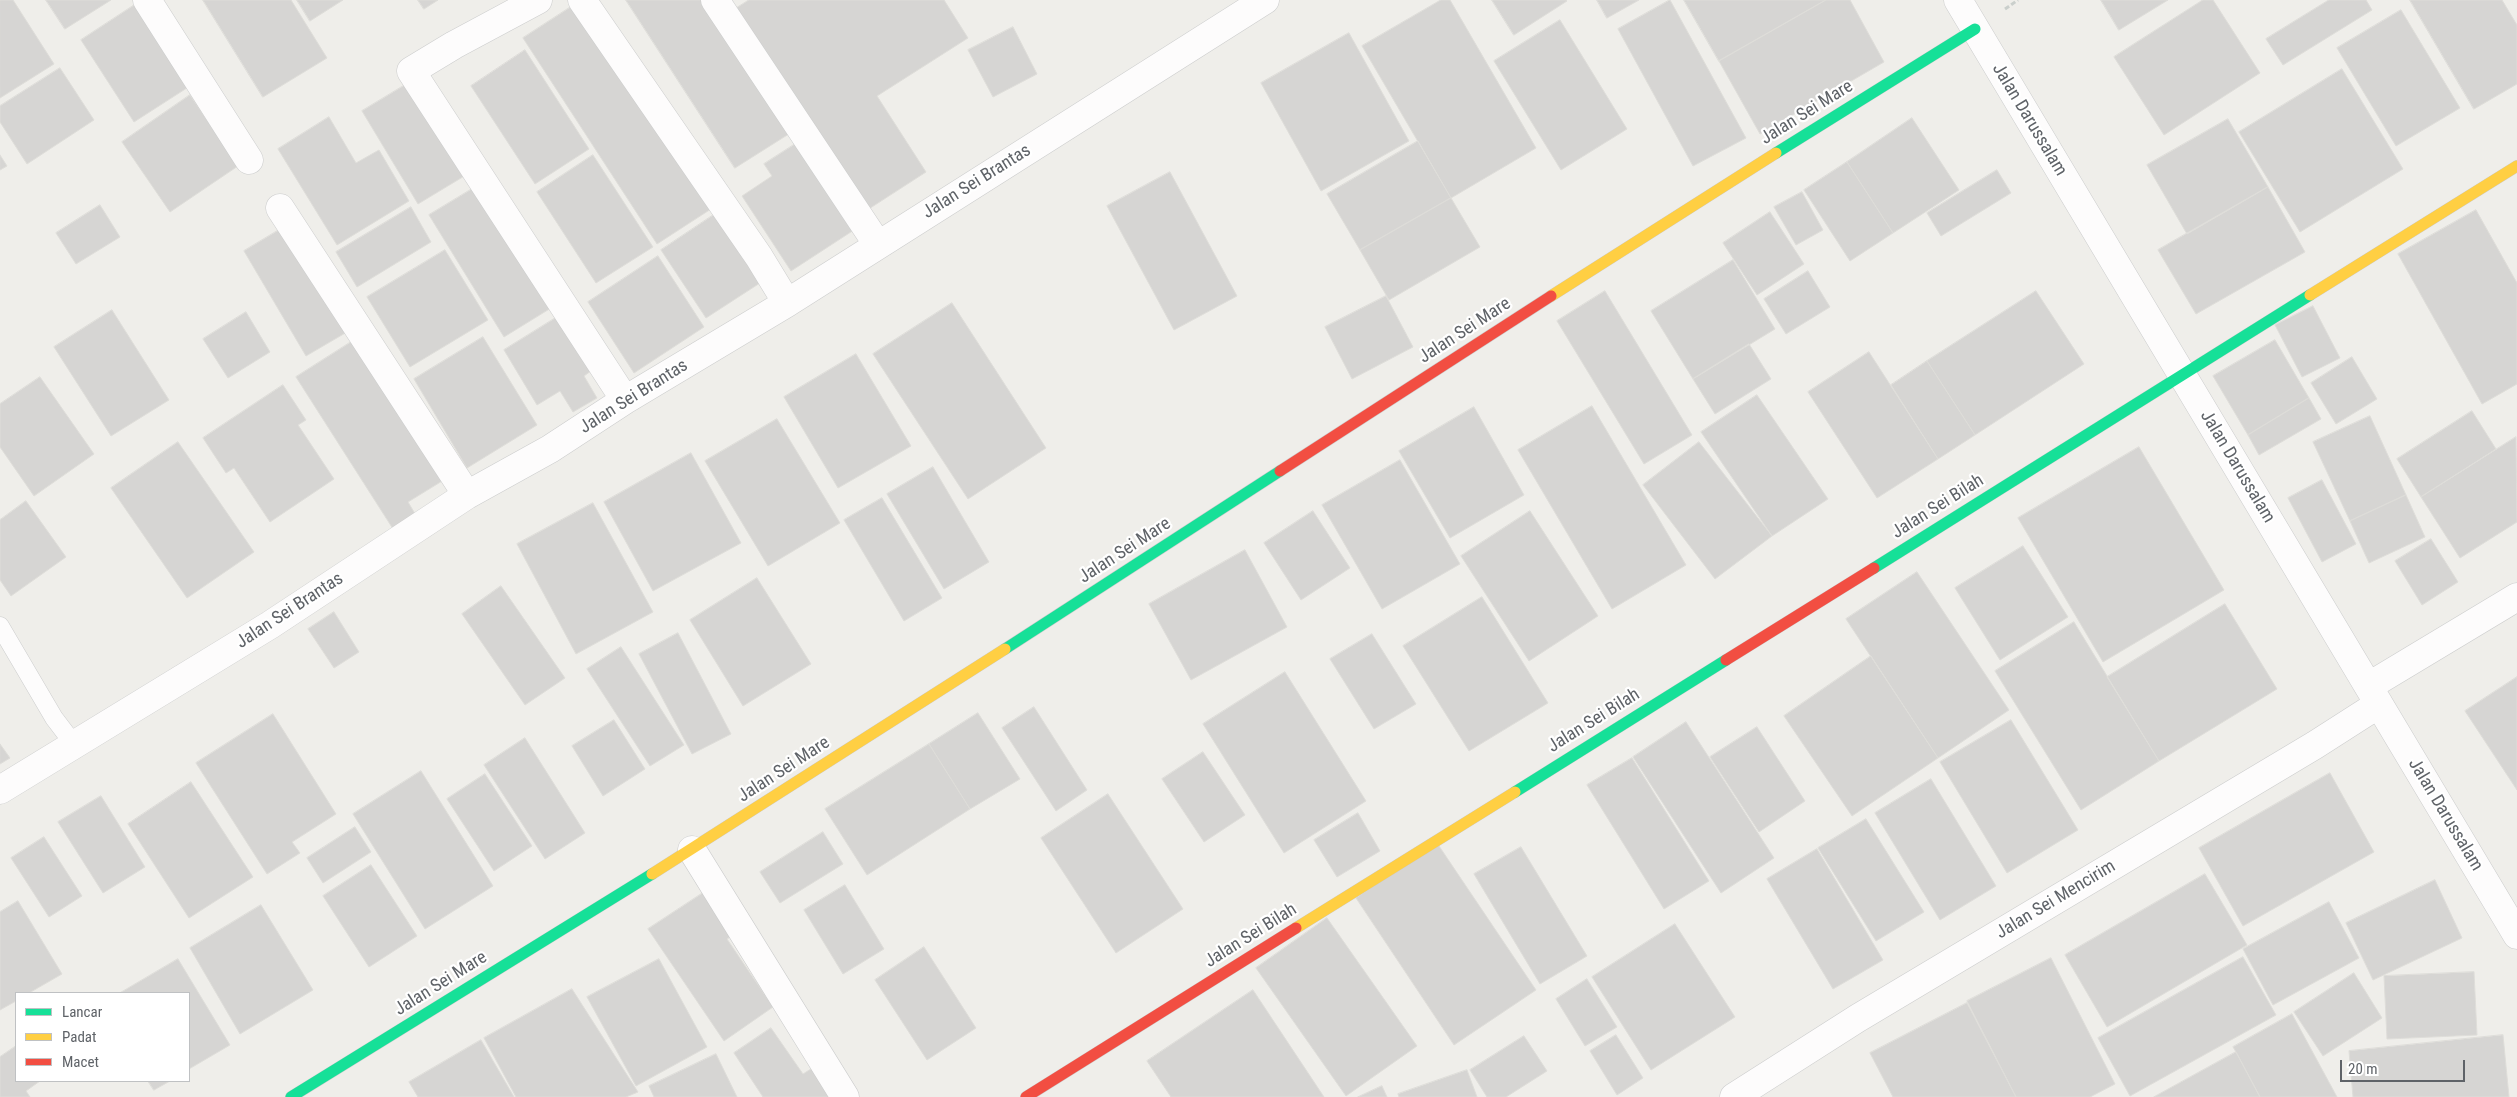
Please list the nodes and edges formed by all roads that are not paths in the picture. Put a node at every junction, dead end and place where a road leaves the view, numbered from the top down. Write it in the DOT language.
graph roads {
  1 [pos="147,0"];
  2 [pos="538,0"];
  3 [pos="582,0"];
  4 [pos="715,0"];
  5 [pos="1265,0"];
  6 [pos="1958,0"];
  7 [pos="1975,29"];
  8 [pos="249,160"];
  9 [pos="2517,166"];
  10 [pos="280,208"];
  11 [pos="878,245"];
  12 [pos="787,303"];
  13 [pos="2182,375"];
  14 [pos="625,400"];
  15 [pos="467,495"];
  16 [pos="2517,597"];
  17 [pos="0,626"];
  18 [pos="2374,695"];
  19 [pos="73,743"];
  20 [pos="0,790"];
  21 [pos="692,850"];
  22 [pos="2517,934"];
  23 [pos="291,1097"];
  24 [pos="845,1097"];
  25 [pos="1026,1097"];
  26 [pos="1734,1097"];
  1 -- 8 [label="street"];
  2 -- 14 [label="street"];
  3 -- 12 [label="street"];
  4 -- 11 [label="street"];
  5 -- 11 [label="street, Jalan Sei Brantas"];
  6 -- 7 [label="street, Jalan Darussalam"];
  7 -- 13 [label="street, Jalan Darussalam"];
  7 -- 21 [label="street, Jalan Sei Mare"];
  9 -- 13 [label="street, Jalan Sei Bilah"];
  10 -- 15 [label="street"];
  11 -- 12 [label="street, Jalan Sei Brantas"];
  12 -- 14 [label="street, Jalan Sei Brantas"];
  13 -- 18 [label="street, Jalan Darussalam"];
  13 -- 25 [label="street, Jalan Sei Bilah"];
  14 -- 15 [label="street, Jalan Sei Brantas"];
  15 -- 19 [label="street, Jalan Sei Brantas"];
  16 -- 18 [label="street, Jalan Sei Mencirim"];
  17 -- 19 [label="lane"];
  18 -- 22 [label="street, Jalan Darussalam"];
  18 -- 26 [label="street, Jalan Sei Mencirim"];
  19 -- 20 [label="street, Jalan Sei Brantas"];
  21 -- 23 [label="street, Jalan Sei Mare"];
  21 -- 24 [label="street"];
}
